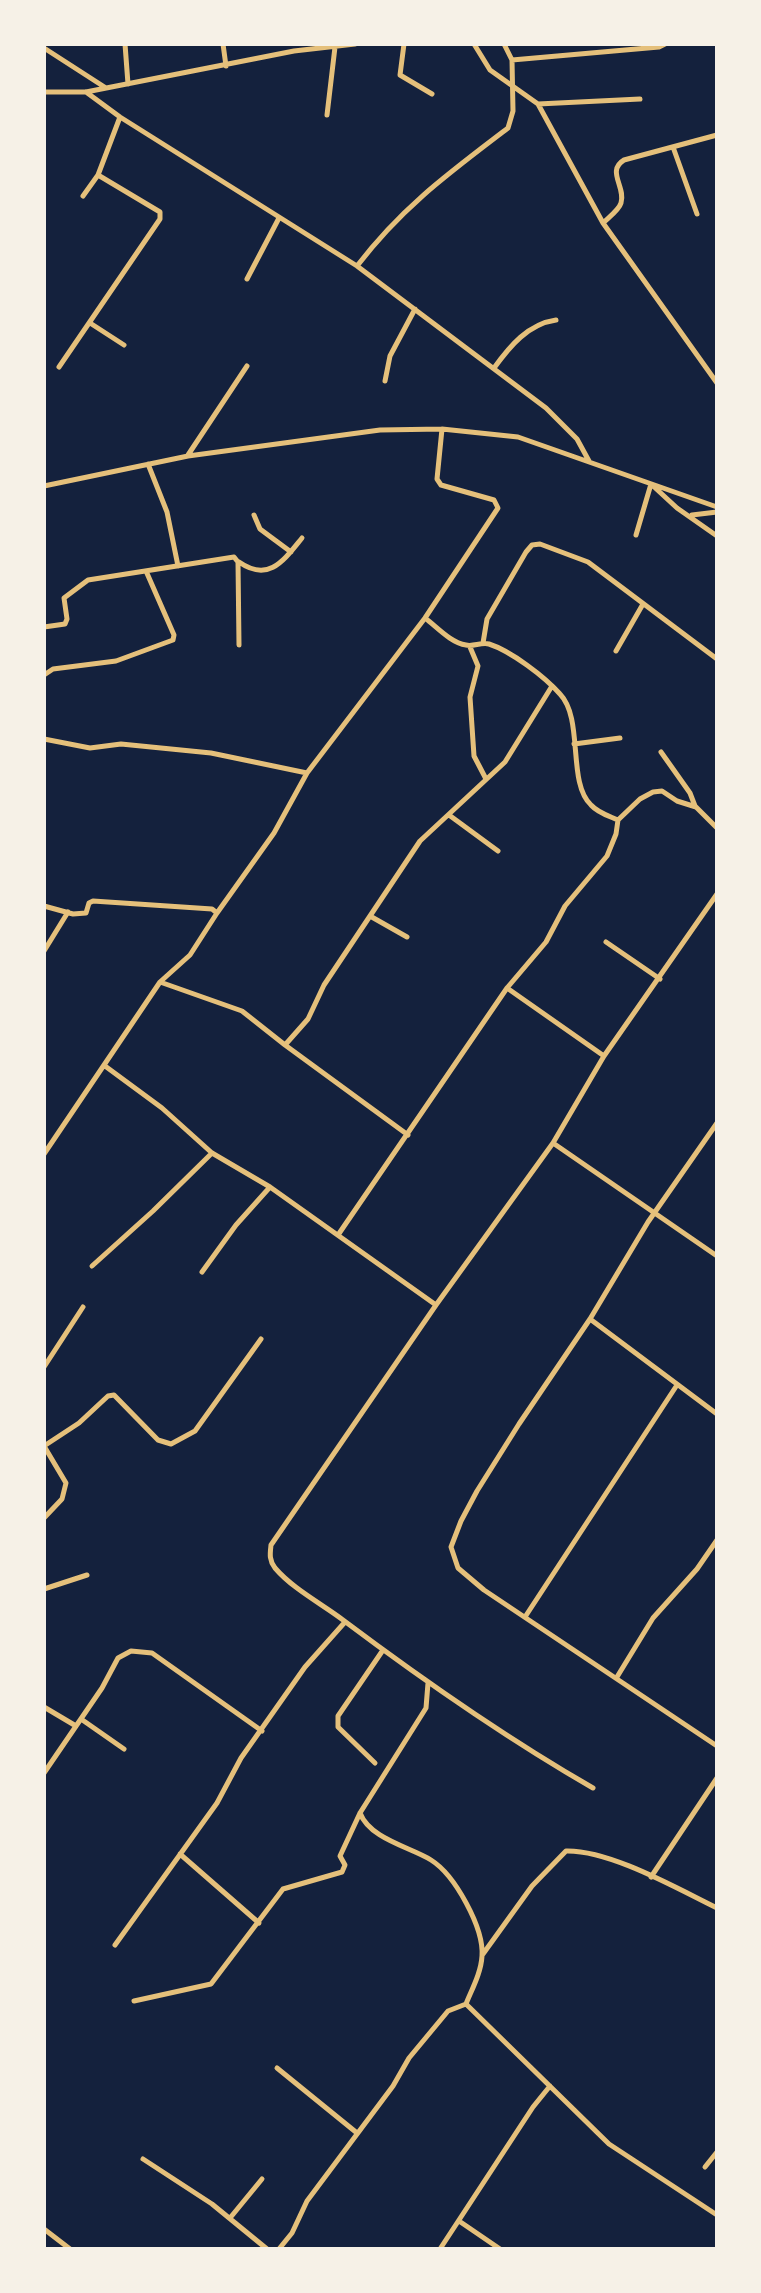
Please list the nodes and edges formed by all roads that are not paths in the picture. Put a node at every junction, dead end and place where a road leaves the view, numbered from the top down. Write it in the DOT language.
graph roads {
  1 [pos="125,44"];
  2 [pos="223,44"];
  3 [pos="355,44"];
  4 [pos="404,44"];
  5 [pos="474,44"];
  6 [pos="504,44"];
  7 [pos="665,44"];
  8 [pos="335,47"];
  9 [pos="620,47"];
  10 [pos="44,48"];
  11 [pos="512,60"];
  12 [pos="226,66"];
  13 [pos="128,84"];
  14 [pos="512,86"];
  15 [pos="106,89"];
  16 [pos="44,92"];
  17 [pos="86,92"];
  18 [pos="432,94"];
  19 [pos="640,99"];
  20 [pos="538,104"];
  21 [pos="327,115"];
  22 [pos="120,117"];
  23 [pos="717,135"];
  24 [pos="673,147"];
  25 [pos="98,175"];
  26 [pos="83,196"];
  27 [pos="697,214"];
  28 [pos="279,218"];
  29 [pos="603,223"];
  30 [pos="357,266"];
  31 [pos="247,279"];
  32 [pos="415,309"];
  33 [pos="556,320"];
  34 [pos="90,323"];
  35 [pos="124,345"];
  36 [pos="247,366"];
  37 [pos="59,367"];
  38 [pos="494,368"];
  39 [pos="385,381"];
  40 [pos="717,383"];
  41 [pos="442,429"];
  42 [pos="188,456"];
  43 [pos="590,462"];
  44 [pos="147,464"];
  45 [pos="651,484"];
  46 [pos="44,486"];
  47 [pos="717,509"];
  48 [pos="254,515"];
  49 [pos="691,515"];
  50 [pos="636,535"];
  51 [pos="717,536"];
  52 [pos="302,538"];
  53 [pos="291,552"];
  54 [pos="238,562"];
  55 [pos="178,566"];
  56 [pos="146,571"];
  57 [pos="643,604"];
  58 [pos="425,618"];
  59 [pos="44,627"];
  60 [pos="483,643"];
  61 [pos="239,645"];
  62 [pos="470,647"];
  63 [pos="616,651"];
  64 [pos="717,659"];
  65 [pos="44,675"];
  66 [pos="552,686"];
  67 [pos="620,738"];
  68 [pos="44,739"];
  69 [pos="574,744"];
  70 [pos="661,752"];
  71 [pos="307,773"];
  72 [pos="486,780"];
  73 [pos="696,807"];
  74 [pos="449,815"];
  75 [pos="618,820"];
  76 [pos="717,828"];
  77 [pos="498,851"];
  78 [pos="717,894"];
  79 [pos="44,906"];
  80 [pos="68,912"];
  81 [pos="217,913"];
  82 [pos="370,916"];
  83 [pos="407,937"];
  84 [pos="606,942"];
  85 [pos="44,951"];
  86 [pos="660,979"];
  87 [pos="160,982"];
  88 [pos="507,988"];
  89 [pos="285,1045"];
  90 [pos="604,1056"];
  91 [pos="105,1066"];
  92 [pos="717,1123"];
  93 [pos="408,1135"];
  94 [pos="553,1143"];
  95 [pos="212,1153"];
  96 [pos="44,1154"];
  97 [pos="270,1187"];
  98 [pos="654,1214"];
  99 [pos="338,1235"];
  100 [pos="717,1256"];
  101 [pos="92,1266"];
  102 [pos="202,1272"];
  103 [pos="436,1305"];
  104 [pos="83,1307"];
  105 [pos="590,1319"];
  106 [pos="261,1339"];
  107 [pos="44,1367"];
  108 [pos="677,1385"];
  109 [pos="717,1414"];
  110 [pos="44,1446"];
  111 [pos="44,1518"];
  112 [pos="717,1540"];
  113 [pos="87,1575"];
  114 [pos="44,1589"];
  115 [pos="525,1617"];
  116 [pos="345,1622"];
  117 [pos="383,1650"];
  118 [pos="617,1677"];
  119 [pos="428,1682"];
  120 [pos="44,1707"];
  121 [pos="81,1719"];
  122 [pos="76,1726"];
  123 [pos="262,1731"];
  124 [pos="717,1746"];
  125 [pos="124,1749"];
  126 [pos="375,1763"];
  127 [pos="44,1773"];
  128 [pos="717,1778"];
  129 [pos="593,1788"];
  130 [pos="360,1813"];
  131 [pos="180,1854"];
  132 [pos="651,1877"];
  133 [pos="717,1908"];
  134 [pos="259,1923"];
  135 [pos="115,1945"];
  136 [pos="482,1954"];
  137 [pos="134,2001"];
  138 [pos="466,2004"];
  139 [pos="277,2068"];
  140 [pos="550,2086"];
  141 [pos="357,2133"];
  142 [pos="717,2152"];
  143 [pos="143,2159"];
  144 [pos="705,2167"];
  145 [pos="262,2179"];
  146 [pos="717,2215"];
  147 [pos="230,2218"];
  148 [pos="459,2221"];
  149 [pos="44,2229"];
  150 [pos="70,2249"];
  151 [pos="267,2249"];
  152 [pos="279,2249"];
  153 [pos="440,2249"];
  154 [pos="500,2249"];
  1 -- 13 [label="street"];
  2 -- 12 [label="street"];
  3 -- 8 [label="street"];
  4 -- 18 [label="street"];
  5 -- 14 [label="street"];
  6 -- 11 [label="street"];
  7 -- 9 [label="street"];
  8 -- 12 [label="street"];
  8 -- 21 [label="street"];
  9 -- 11 [label="street"];
  10 -- 15 [label="street"];
  11 -- 14 [label="street"];
  12 -- 13 [label="street"];
  13 -- 15 [label="street"];
  14 -- 20 [label="street"];
  14 -- 30 [label="street"];
  15 -- 17 [label="street"];
  16 -- 17 [label="street"];
  17 -- 22 [label="street"];
  19 -- 20 [label="street"];
  20 -- 29 [label="street"];
  22 -- 25 [label="street"];
  22 -- 28 [label="street"];
  23 -- 24 [label="street"];
  24 -- 27 [label="street"];
  24 -- 29 [label="street"];
  25 -- 26 [label="street"];
  25 -- 34 [label="street"];
  28 -- 30 [label="street"];
  28 -- 31 [label="street"];
  29 -- 40 [label="street"];
  30 -- 32 [label="street"];
  32 -- 38 [label="street"];
  32 -- 39 [label="street"];
  33 -- 38 [label="street"];
  34 -- 35 [label="street"];
  34 -- 37 [label="street"];
  36 -- 42 [label="street"];
  38 -- 43 [label="street"];
  41 -- 42 [label="street"];
  41 -- 43 [label="street"];
  41 -- 58 [label="street"];
  42 -- 44 [label="street"];
  43 -- 45 [label="street"];
  44 -- 46 [label="street"];
  44 -- 55 [label="street"];
  45 -- 47 [label="street"];
  45 -- 49 [label="street"];
  45 -- 50 [label="street"];
  47 -- 49 [label="street"];
  48 -- 53 [label="street"];
  49 -- 51 [label="street"];
  52 -- 53 [label="street"];
  53 -- 54 [label="street"];
  54 -- 55 [label="street"];
  54 -- 61 [label="street"];
  55 -- 56 [label="street"];
  56 -- 59 [label="street"];
  56 -- 65 [label="street"];
  57 -- 60 [label="street"];
  57 -- 63 [label="street"];
  57 -- 64 [label="street"];
  58 -- 62 [label="street"];
  58 -- 71 [label="street"];
  60 -- 62 [label="street"];
  60 -- 66 [label="street"];
  62 -- 72 [label="street"];
  66 -- 69 [label="street"];
  66 -- 72 [label="street"];
  67 -- 69 [label="street"];
  68 -- 71 [label="street"];
  69 -- 75 [label="street"];
  70 -- 73 [label="street"];
  71 -- 81 [label="street"];
  72 -- 74 [label="street"];
  73 -- 75 [label="street"];
  73 -- 76 [label="street"];
  74 -- 77 [label="street"];
  74 -- 82 [label="street"];
  75 -- 88 [label="street"];
  78 -- 86 [label="street"];
  79 -- 80 [label="street"];
  80 -- 81 [label="street"];
  80 -- 85 [label="street"];
  81 -- 87 [label="street"];
  82 -- 83 [label="street"];
  82 -- 89 [label="street"];
  84 -- 86 [label="street"];
  86 -- 90 [label="street"];
  87 -- 89 [label="street"];
  87 -- 91 [label="street"];
  88 -- 90 [label="street"];
  88 -- 93 [label="street"];
  89 -- 93 [label="street"];
  90 -- 94 [label="street"];
  91 -- 95 [label="street"];
  91 -- 96 [label="street"];
  92 -- 98 [label="street"];
  93 -- 99 [label="street"];
  94 -- 98 [label="street"];
  94 -- 103 [label="street"];
  95 -- 97 [label="street"];
  95 -- 101 [label="street"];
  97 -- 99 [label="street"];
  97 -- 102 [label="street"];
  98 -- 100 [label="street"];
  98 -- 105 [label="street"];
  99 -- 103 [label="street"];
  103 -- 116 [label="street"];
  104 -- 107 [label="street"];
  105 -- 108 [label="street"];
  105 -- 115 [label="street"];
  106 -- 110 [label="street"];
  108 -- 109 [label="street"];
  108 -- 115 [label="street"];
  110 -- 111 [label="street"];
  112 -- 118 [label="street"];
  113 -- 114 [label="street"];
  115 -- 118 [label="street"];
  116 -- 117 [label="street"];
  116 -- 123 [label="street"];
  117 -- 119 [label="street"];
  117 -- 126 [label="street"];
  118 -- 124 [label="street"];
  119 -- 129 [label="street"];
  119 -- 130 [label="street"];
  120 -- 122 [label="street"];
  121 -- 122 [label="street"];
  121 -- 123 [label="street"];
  121 -- 125 [label="street"];
  122 -- 127 [label="street"];
  123 -- 131 [label="street"];
  128 -- 132 [label="street"];
  130 -- 134 [label="street"];
  130 -- 136 [label="street"];
  131 -- 134 [label="street"];
  131 -- 135 [label="street"];
  132 -- 133 [label="street"];
  132 -- 136 [label="street"];
  134 -- 137 [label="street"];
  136 -- 138 [label="street"];
  138 -- 140 [label="street"];
  138 -- 141 [label="street"];
  139 -- 141 [label="street"];
  140 -- 146 [label="street"];
  140 -- 148 [label="street"];
  141 -- 152 [label="street"];
  142 -- 144 [label="street"];
  143 -- 147 [label="street"];
  145 -- 147 [label="street"];
  147 -- 151 [label="street"];
  148 -- 153 [label="street"];
  148 -- 154 [label="street"];
  149 -- 150 [label="street"];
}
